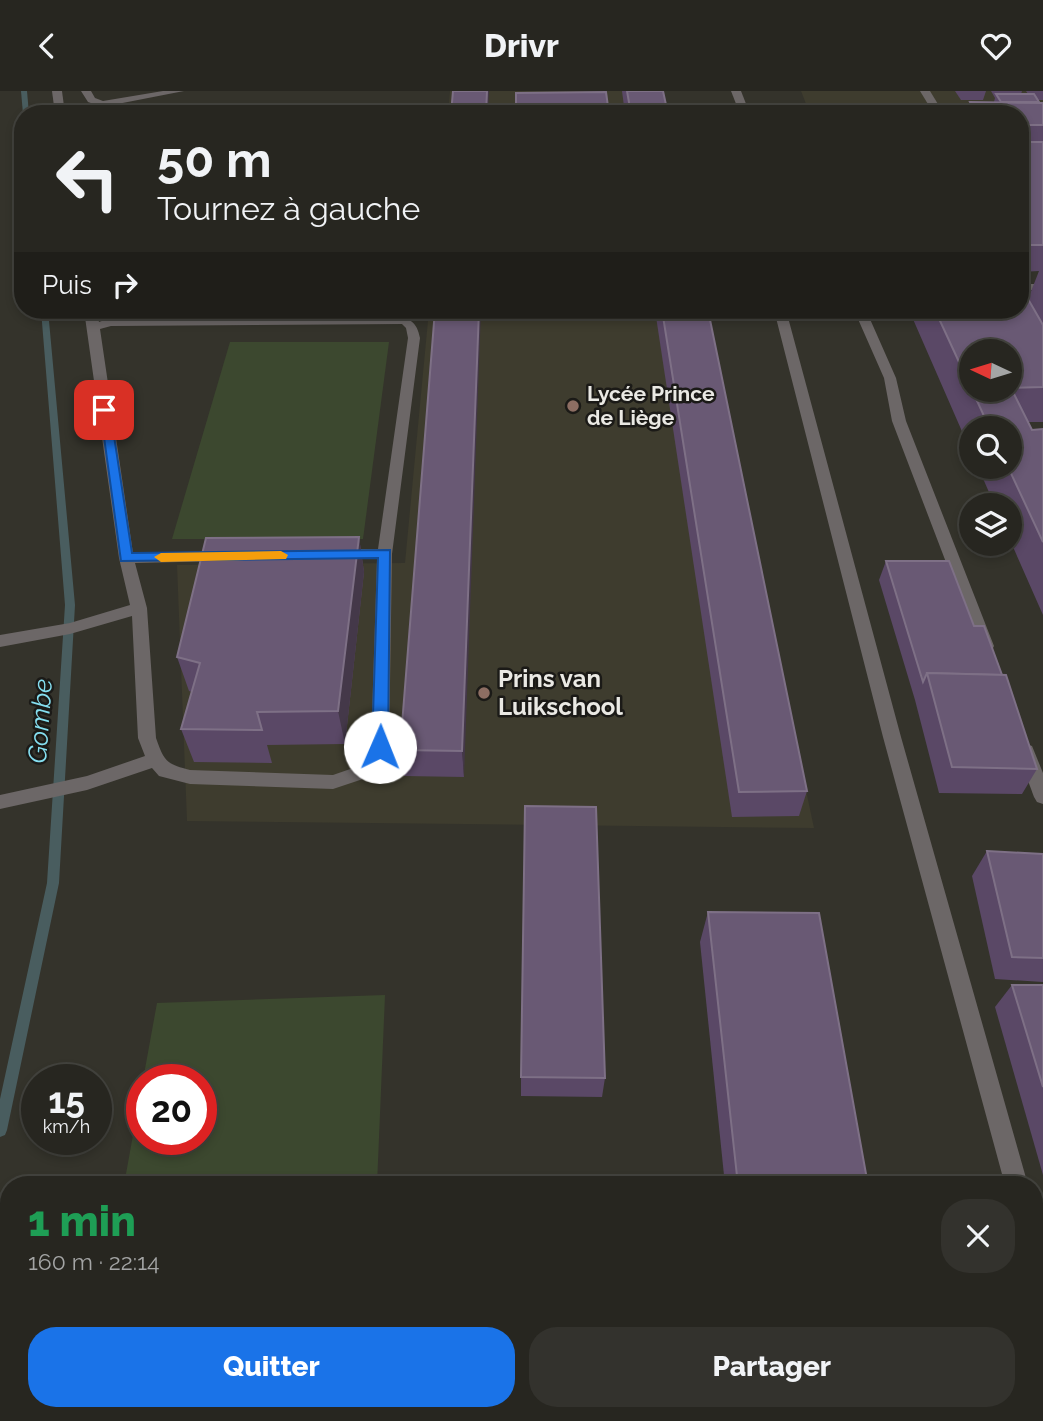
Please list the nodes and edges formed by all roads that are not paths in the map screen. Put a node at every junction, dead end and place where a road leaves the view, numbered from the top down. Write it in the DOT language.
graph roads {
  1 [pos="86,91"];
  2 [pos="179,91"];
  3 [pos="92,319"];
  4 [pos="782,319"];
  5 [pos="864,319"];
  6 [pos="94,327"];
  7 [pos="331,554"];
  8 [pos="385,554"];
  9 [pos="235,556"];
  10 [pos="126,558"];
  11 [pos="139,608"];
  12 [pos="0,641"];
  13 [pos="990,658"];
  14 [pos="1019,734"];
  15 [pos="155,760"];
  16 [pos="1043,797"];
  17 [pos="0,802"];
  18 [pos="1014,1176"];
  1 -- 2 [label="street"];
  3 -- 6 [label="street"];
  4 -- 18 [label="street"];
  5 -- 13 [label="street"];
  6 -- 8 [label="street"];
  6 -- 10 [label="street"];
  7 -- 8 [label="street"];
  8 -- 15 [label="street"];
  9 -- 10 [label="street"];
  10 -- 11 [label="street"];
  11 -- 12 [label="street"];
  11 -- 15 [label="street"];
  14 -- 16 [label="street"];
  15 -- 17 [label="street"];
}
